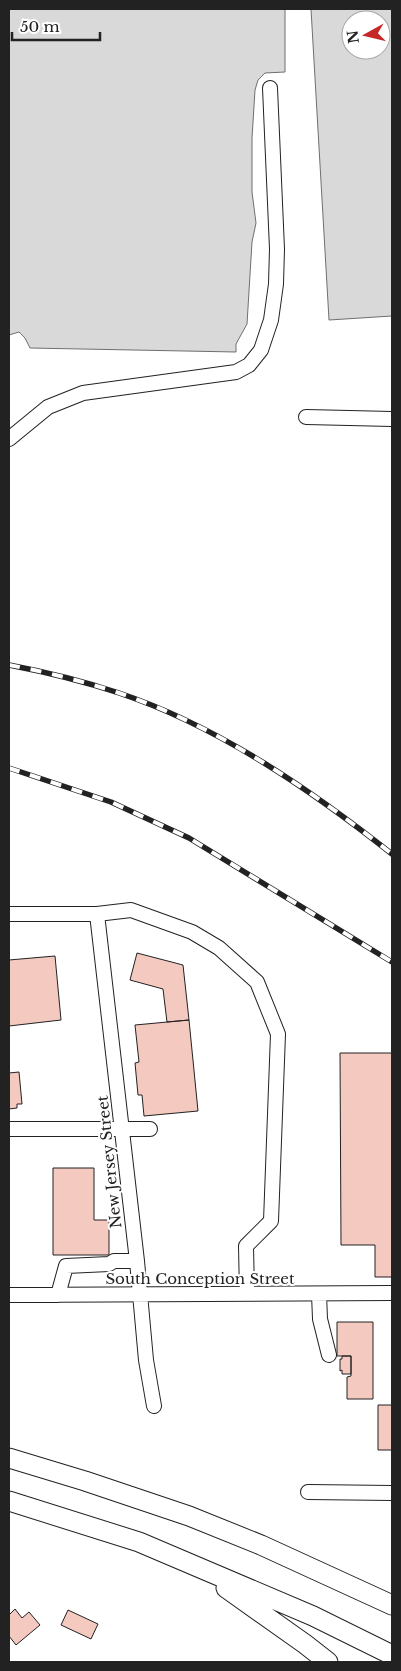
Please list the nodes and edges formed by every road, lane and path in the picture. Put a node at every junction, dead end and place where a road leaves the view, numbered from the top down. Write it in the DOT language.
graph roads {
  1 [pos="270,88"];
  2 [pos="306,417"];
  3 [pos="392,419"];
  4 [pos="9,439"];
  5 [pos="9,914"];
  6 [pos="97,914"];
  7 [pos="9,1129"];
  8 [pos="122,1129"];
  9 [pos="150,1129"];
  10 [pos="137,1261"];
  11 [pos="140,1294"];
  12 [pos="247,1294"];
  13 [pos="319,1294"];
  14 [pos="392,1294"];
  15 [pos="58,1295"];
  16 [pos="9,1296"];
  17 [pos="329,1355"];
  18 [pos="154,1406"];
  19 [pos="9,1458"];
  20 [pos="308,1492"];
  21 [pos="392,1493"];
  22 [pos="9,1501"];
  23 [pos="198,1568"];
  24 [pos="392,1606"];
  25 [pos="392,1655"];
  26 [pos="328,1662"];
  1 -- 4 [label="street"];
  2 -- 3 [label="street"];
  5 -- 6 [label="street"];
  6 -- 8 [label="street, New Jersey Street"];
  6 -- 12 [label="street"];
  7 -- 8 [label="street"];
  8 -- 9 [label="street"];
  8 -- 10 [label="street, New Jersey Street"];
  10 -- 11 [label="street, New Jersey Street"];
  10 -- 15 [label="street"];
  11 -- 12 [label="street, South Conception Street"];
  11 -- 15 [label="street, South Conception Street"];
  11 -- 18 [label="street, New Jersey Street"];
  12 -- 13 [label="street, South Conception Street"];
  13 -- 14 [label="street, South Conception Street"];
  13 -- 17 [label="street"];
  15 -- 16 [label="street, South Conception Street"];
  19 -- 24 [label="highway"];
  20 -- 21 [label="street"];
  22 -- 23 [label="highway"];
  23 -- 25 [label="highway"];
  23 -- 26 [label="highway"];
}
